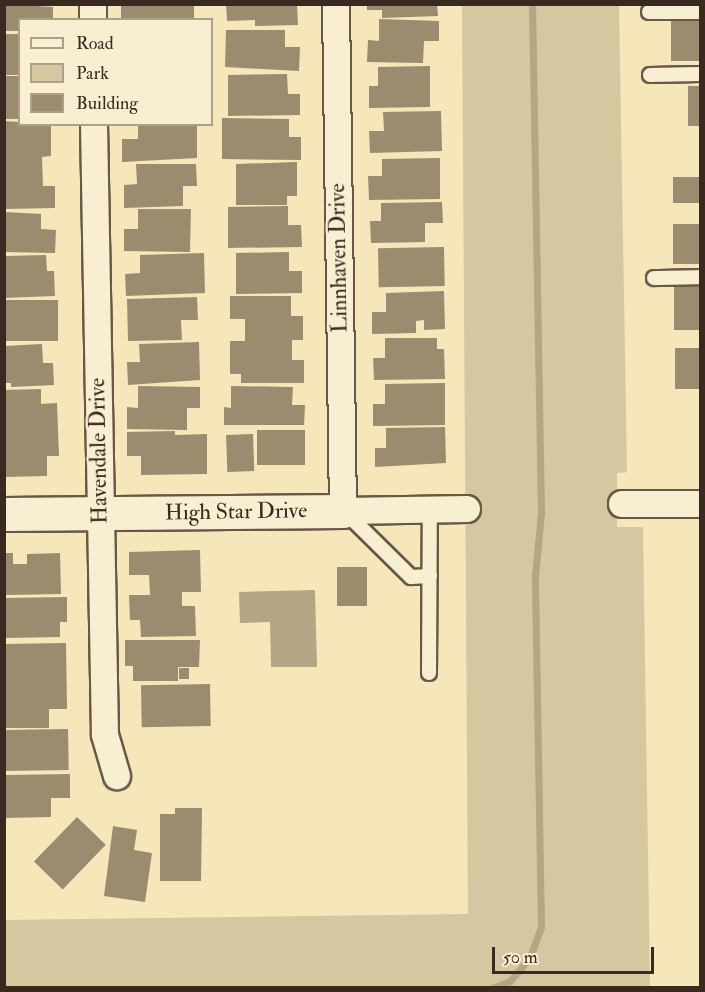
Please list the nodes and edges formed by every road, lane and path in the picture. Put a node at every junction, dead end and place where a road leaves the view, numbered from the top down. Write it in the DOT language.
graph roads {
  1 [pos="336,4"];
  2 [pos="649,12"];
  3 [pos="700,12"];
  4 [pos="700,74"];
  5 [pos="650,75"];
  6 [pos="94,126"];
  7 [pos="700,277"];
  8 [pos="654,278"];
  9 [pos="622,504"];
  10 [pos="700,504"];
  11 [pos="430,509"];
  12 [pos="467,509"];
  13 [pos="343,511"];
  14 [pos="100,513"];
  15 [pos="4,514"];
  16 [pos="430,576"];
  17 [pos="429,673"];
  18 [pos="117,776"];
  1 -- 13 [label="street, Linnhaven Drive"];
  2 -- 3 [label="lane"];
  4 -- 5 [label="lane"];
  6 -- 14 [label="street, Havendale Drive"];
  7 -- 8 [label="lane"];
  9 -- 10 [label="street"];
  11 -- 12 [label="street, High Star Drive"];
  11 -- 13 [label="street, High Star Drive"];
  11 -- 16 [label="lane"];
  13 -- 14 [label="street, High Star Drive"];
  13 -- 16 [label="lane"];
  14 -- 15 [label="street, High Star Drive"];
  14 -- 18 [label="street, Havendale Drive"];
  16 -- 17 [label="lane"];
}
